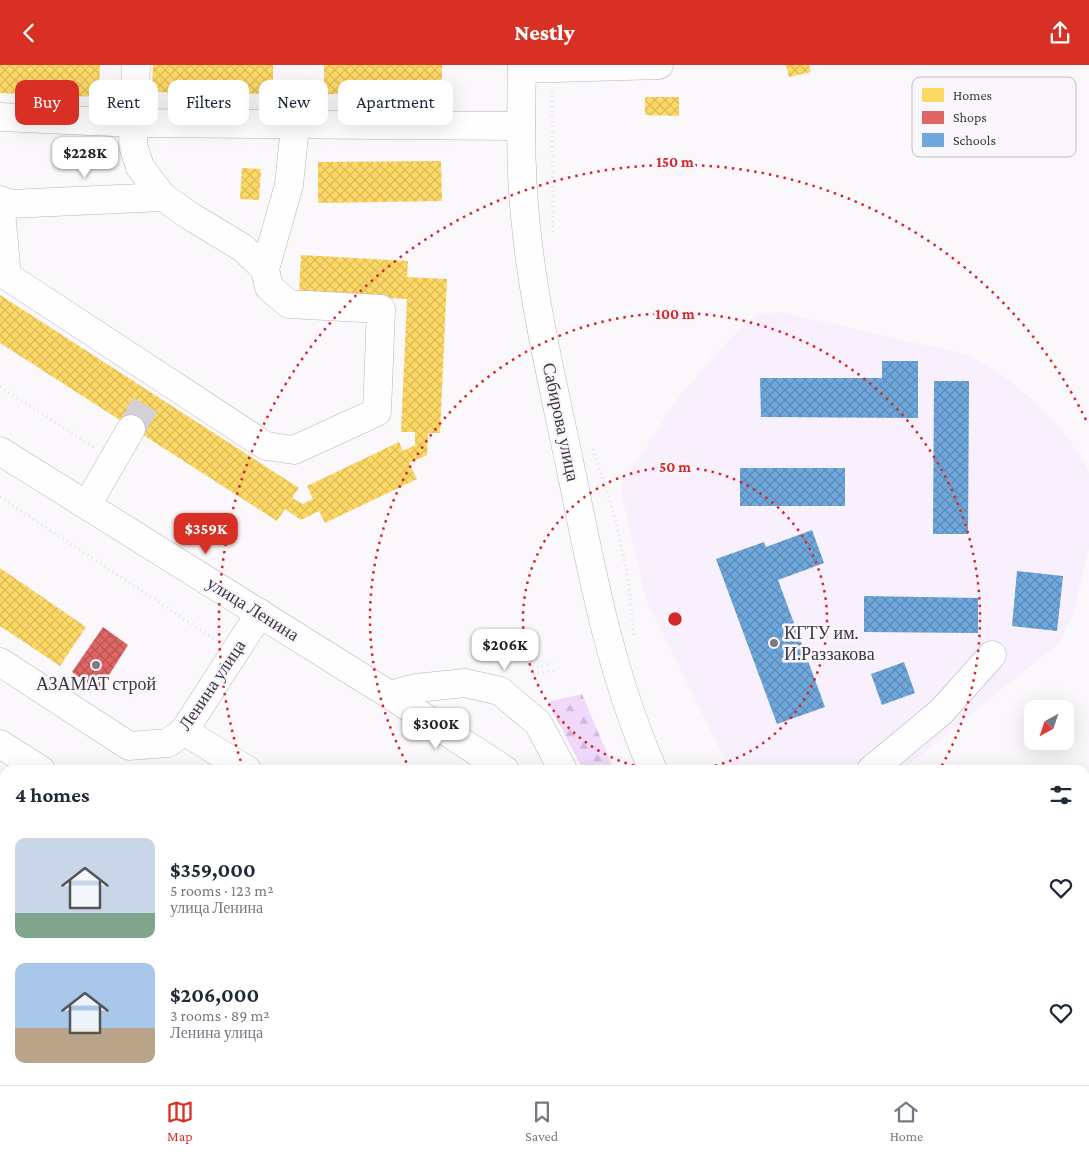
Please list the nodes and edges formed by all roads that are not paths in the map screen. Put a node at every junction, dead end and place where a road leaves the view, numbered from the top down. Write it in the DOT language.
graph roads {
  1 [pos="136,65"];
  2 [pos="659,65"];
  3 [pos="522,67"];
  4 [pos="136,80"];
  5 [pos="0,117"];
  6 [pos="89,121"];
  7 [pos="158,123"];
  8 [pos="135,125"];
  9 [pos="295,126"];
  10 [pos="521,126"];
  11 [pos="163,197"];
  12 [pos="0,201"];
  13 [pos="265,269"];
  14 [pos="131,429"];
  15 [pos="0,451"];
  16 [pos="87,505"];
  17 [pos="260,613"];
  18 [pos="992,655"];
  19 [pos="0,662"];
  20 [pos="390,695"];
  21 [pos="184,731"];
  22 [pos="0,743"];
  23 [pos="33,765"];
  24 [pos="239,765"];
  25 [pos="498,765"];
  26 [pos="559,765"];
  27 [pos="651,765"];
  28 [pos="877,765"];
  1 -- 4 [label="main road"];
  2 -- 3 [label="main road"];
  3 -- 10 [label="main road, Сабирова улица"];
  5 -- 6 [label="main road"];
  7 -- 9 [label="main road"];
  8 -- 11 [label="main road"];
  9 -- 10 [label="main road"];
  9 -- 13 [label="main road"];
  10 -- 27 [label="main road, Сабирова улица"];
  11 -- 12 [label="main road"];
  11 -- 13 [label="main road"];
  12 -- 13 [label="main road"];
  14 -- 16 [label="main road"];
  15 -- 16 [label="main road, улица Ленина"];
  16 -- 17 [label="main road, улица Ленина"];
  17 -- 20 [label="main road, улица Ленина"];
  17 -- 21 [label="main road, Ленина улица"];
  18 -- 28 [label="main road"];
  19 -- 21 [label="main road, Ленина улица"];
  20 -- 25 [label="main road, улица Ленина"];
  20 -- 26 [label="main road"];
  21 -- 24 [label="main road"];
  22 -- 23 [label="main road"];
}
